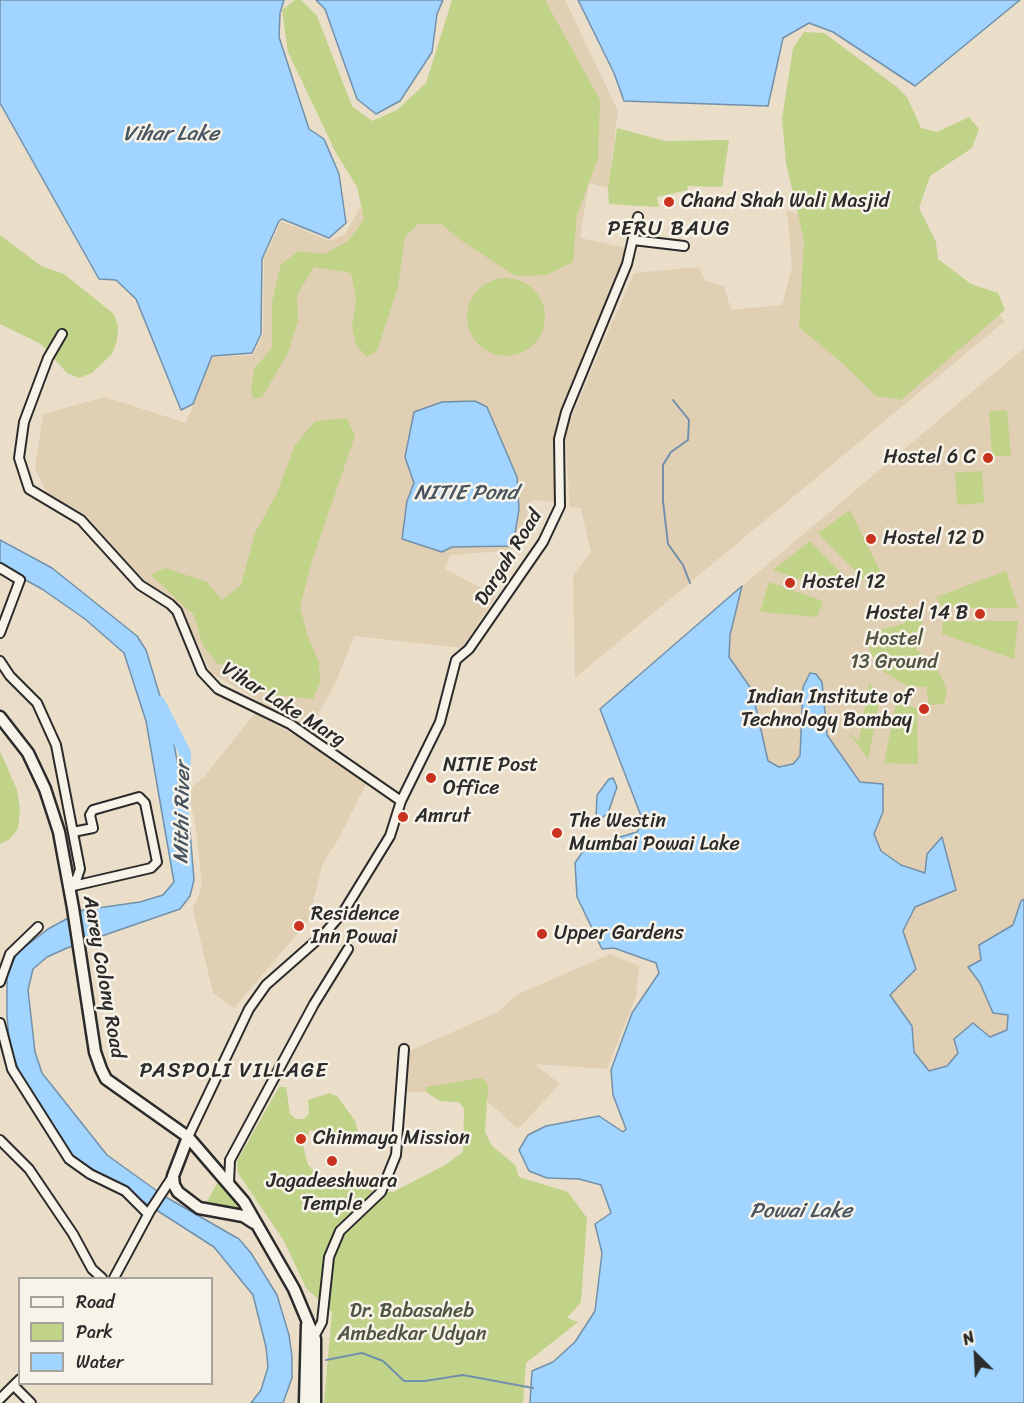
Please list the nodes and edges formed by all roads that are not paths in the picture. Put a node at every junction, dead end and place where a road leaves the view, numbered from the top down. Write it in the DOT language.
graph roads {
  1 [pos="638,217"];
  2 [pos="633,240"];
  3 [pos="684,246"];
  4 [pos="62,334"];
  5 [pos="0,568"];
  6 [pos="0,633"];
  7 [pos="0,661"];
  8 [pos="0,717"];
  9 [pos="401,801"];
  10 [pos="73,832"];
  11 [pos="69,888"];
  12 [pos="38,927"];
  13 [pos="348,949"];
  14 [pos="0,982"];
  15 [pos="0,1023"];
  16 [pos="404,1049"];
  17 [pos="188,1137"];
  18 [pos="0,1140"];
  19 [pos="173,1176"];
  20 [pos="229,1184"];
  21 [pos="149,1212"];
  22 [pos="258,1226"];
  23 [pos="101,1277"];
  24 [pos="115,1277"];
  25 [pos="310,1339"];
  26 [pos="18,1381"];
  27 [pos="17,1389"];
  28 [pos="0,1399"];
  29 [pos="31,1403"];
  30 [pos="304,1403"];
  31 [pos="315,1403"];
  1 -- 2 [label="street, Dargah Road"];
  2 -- 3 [label="street"];
  2 -- 9 [label="street, Dargah Road"];
  4 -- 9 [label="street, Vihar Lake Marg"];
  5 -- 6 [label="street"];
  7 -- 10 [label="street"];
  8 -- 11 [label="main road, Aarey Colony Road"];
  9 -- 17 [label="street, Dargah Road"];
  10 -- 11 [label="street"];
  10 -- 11 [label="street"];
  11 -- 17 [label="main road, Aarey Colony Road"];
  12 -- 14 [label="street"];
  13 -- 20 [label="street"];
  15 -- 21 [label="street"];
  16 -- 25 [label="street"];
  17 -- 19 [label="main road"];
  17 -- 20 [label="main road, Aarey Colony Road"];
  18 -- 23 [label="street"];
  19 -- 21 [label="street"];
  19 -- 22 [label="main road"];
  20 -- 22 [label="main road, Aarey Colony Road"];
  21 -- 24 [label="street"];
  22 -- 25 [label="main road, Aarey Colony Road"];
  25 -- 30 [label="main road"];
  25 -- 31 [label="main road"];
  26 -- 28 [label="street"];
  27 -- 29 [label="street"];
}
